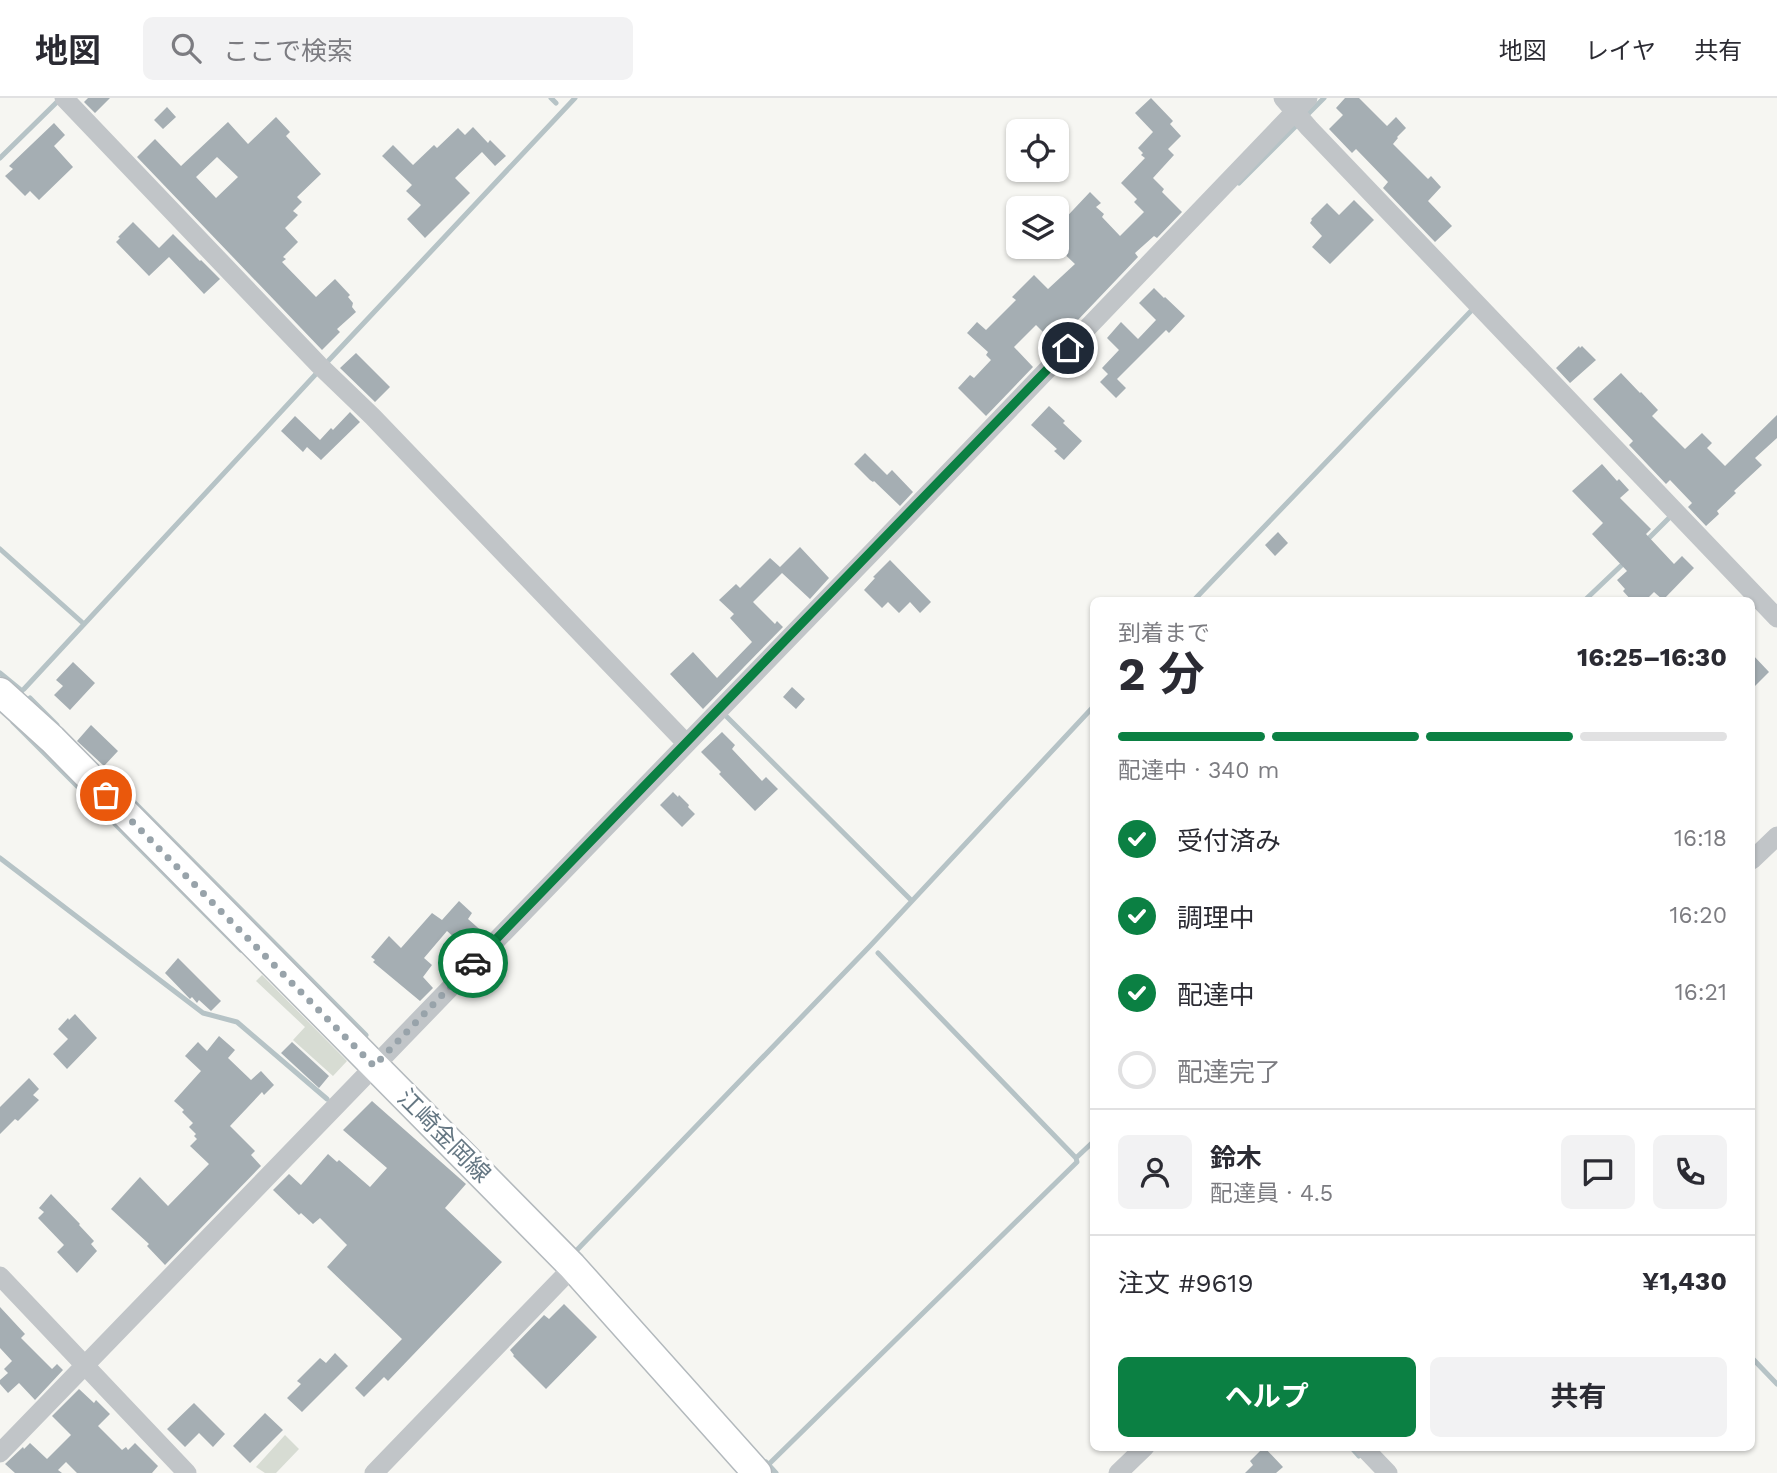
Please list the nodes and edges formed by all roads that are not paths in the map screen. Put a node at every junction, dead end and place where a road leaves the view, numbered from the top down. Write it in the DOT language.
graph roads {
  1 [pos="64,98"];
  2 [pos="1295,102"];
  3 [pos="1777,618"];
  4 [pos="0,692"];
  5 [pos="686,743"];
  6 [pos="1777,836"];
  7 [pos="1755,857"];
  8 [pos="374,1066"];
  9 [pos="573,1267"];
  10 [pos="0,1276"];
  11 [pos="84,1364"];
  12 [pos="1140,1451"];
  13 [pos="1367,1451"];
  14 [pos="0,1453"];
  15 [pos="187,1473"];
  16 [pos="374,1473"];
  17 [pos="757,1473"];
  18 [pos="1118,1473"];
  19 [pos="1388,1473"];
  1 -- 5 [label="street"];
  2 -- 3 [label="street"];
  2 -- 5 [label="street"];
  4 -- 8 [label="main road, 江崎金岡線"];
  5 -- 8 [label="street"];
  6 -- 7 [label="street"];
  8 -- 9 [label="main road, 江崎金岡線"];
  8 -- 11 [label="street"];
  9 -- 16 [label="street"];
  9 -- 17 [label="main road, 江崎金岡線"];
  10 -- 11 [label="street"];
  11 -- 14 [label="street"];
  11 -- 15 [label="street"];
  12 -- 18 [label="street"];
  13 -- 19 [label="street"];
}
